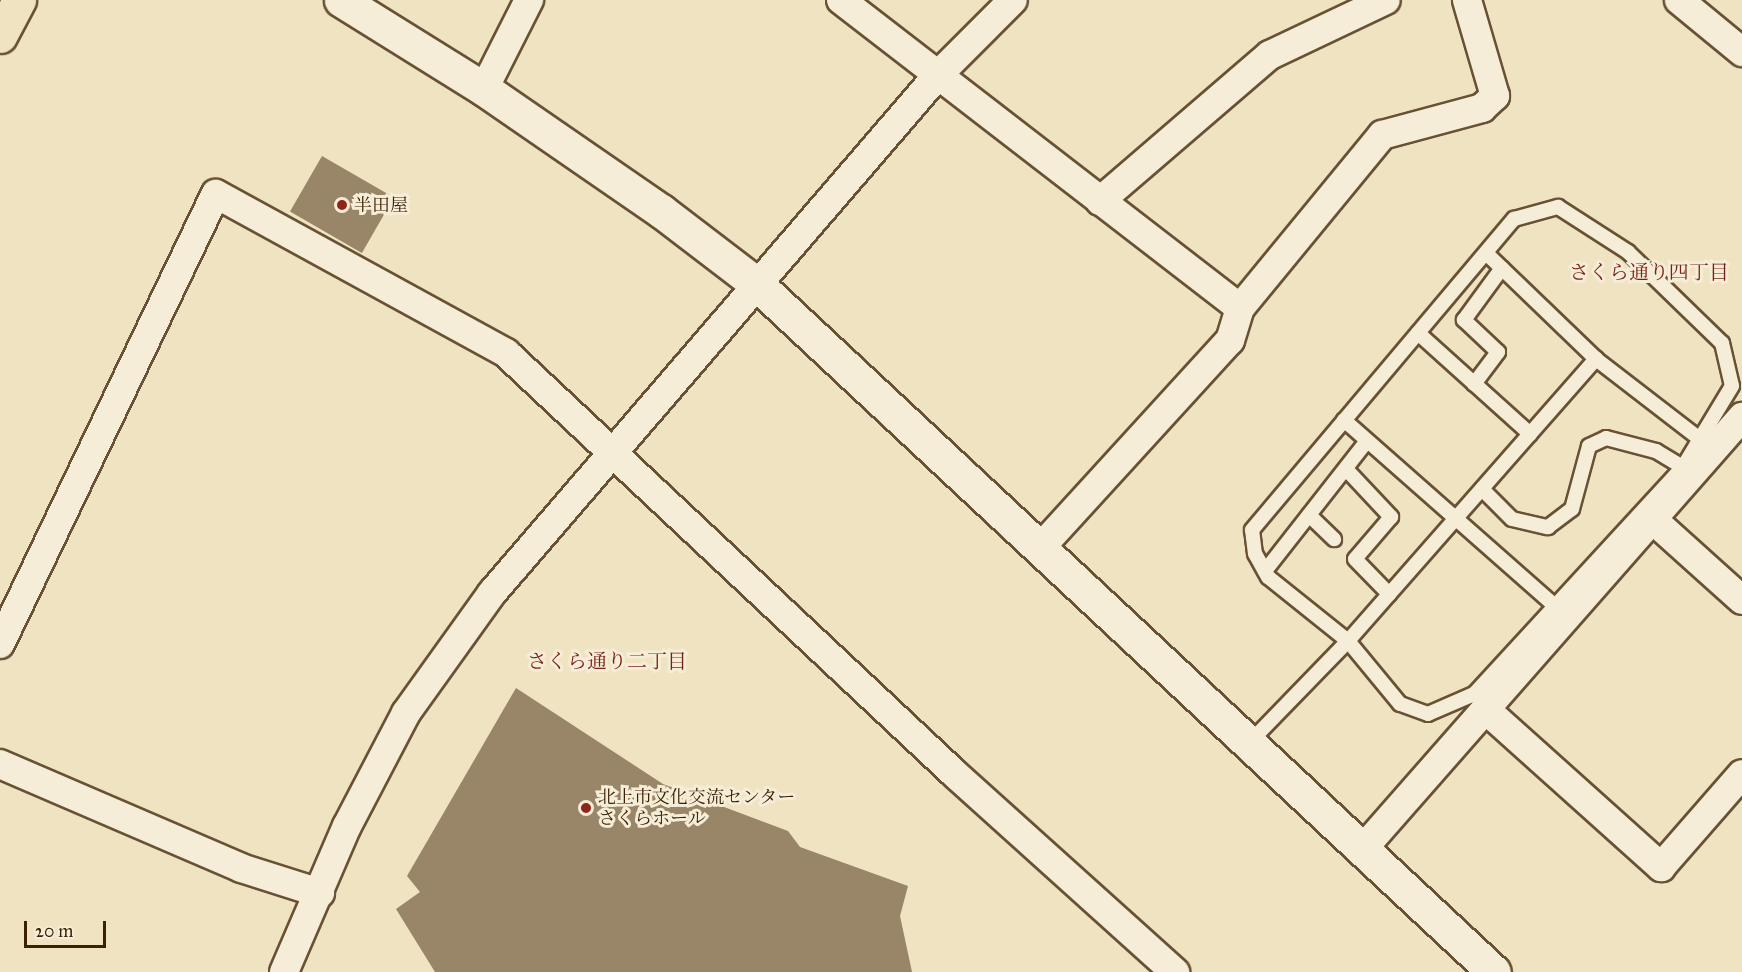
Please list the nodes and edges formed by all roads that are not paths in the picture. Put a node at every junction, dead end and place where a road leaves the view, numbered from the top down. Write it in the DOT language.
graph roads {
  1 [pos="19,0"];
  2 [pos="341,0"];
  3 [pos="529,0"];
  4 [pos="841,0"];
  5 [pos="1013,0"];
  6 [pos="1386,0"];
  7 [pos="1467,0"];
  8 [pos="1679,0"];
  9 [pos="0,36"];
  10 [pos="1742,51"];
  11 [pos="937,76"];
  12 [pos="484,89"];
  13 [pos="1100,201"];
  14 [pos="1486,253"];
  15 [pos="1502,268"];
  16 [pos="759,286"];
  17 [pos="1240,308"];
  18 [pos="1418,333"];
  19 [pos="1596,359"];
  20 [pos="1474,384"];
  21 [pos="1742,417"];
  22 [pos="1344,420"];
  23 [pos="1530,434"];
  24 [pos="1700,439"];
  25 [pos="1367,441"];
  26 [pos="614,454"];
  27 [pos="1683,467"];
  28 [pos="1346,469"];
  29 [pos="1482,489"];
  30 [pos="1309,515"];
  31 [pos="1456,518"];
  32 [pos="1652,519"];
  33 [pos="1334,539"];
  34 [pos="1039,549"];
  35 [pos="1265,571"];
  36 [pos="1389,594"];
  37 [pos="1742,600"];
  38 [pos="1555,606"];
  39 [pos="1348,640"];
  40 [pos="0,644"];
  41 [pos="1485,709"];
  42 [pos="1248,745"];
  43 [pos="0,764"];
  44 [pos="1742,774"];
  45 [pos="1361,850"];
  46 [pos="320,893"];
  47 [pos="284,972"];
  48 [pos="1175,972"];
  49 [pos="1494,972"];
  1 -- 9 [label="highway"];
  2 -- 12 [label="street"];
  3 -- 12 [label="street"];
  4 -- 11 [label="street"];
  5 -- 11 [label="street"];
  6 -- 13 [label="street"];
  7 -- 17 [label="street"];
  8 -- 10 [label="street"];
  11 -- 13 [label="street"];
  11 -- 16 [label="street"];
  12 -- 16 [label="street"];
  13 -- 17 [label="street"];
  14 -- 15 [label="lane"];
  14 -- 18 [label="lane"];
  14 -- 24 [label="lane"];
  15 -- 19 [label="lane"];
  15 -- 20 [label="lane"];
  16 -- 26 [label="street"];
  16 -- 34 [label="street"];
  17 -- 34 [label="street"];
  18 -- 20 [label="lane"];
  18 -- 22 [label="lane"];
  19 -- 23 [label="lane"];
  19 -- 24 [label="lane"];
  20 -- 23 [label="lane"];
  21 -- 32 [label="street"];
  22 -- 25 [label="lane"];
  22 -- 35 [label="lane"];
  23 -- 29 [label="lane"];
  24 -- 27 [label="lane"];
  25 -- 28 [label="lane"];
  25 -- 31 [label="lane"];
  26 -- 40 [label="street"];
  26 -- 46 [label="street"];
  26 -- 48 [label="street"];
  27 -- 29 [label="lane"];
  27 -- 38 [label="lane"];
  28 -- 30 [label="lane"];
  28 -- 36 [label="lane"];
  29 -- 31 [label="lane"];
  30 -- 33 [label="lane"];
  30 -- 35 [label="lane"];
  31 -- 36 [label="lane"];
  31 -- 38 [label="lane"];
  32 -- 37 [label="street"];
  32 -- 41 [label="street"];
  34 -- 42 [label="street"];
  35 -- 39 [label="lane"];
  36 -- 39 [label="lane"];
  38 -- 39 [label="lane"];
  39 -- 42 [label="lane"];
  41 -- 44 [label="street"];
  41 -- 45 [label="street"];
  42 -- 45 [label="street"];
  43 -- 46 [label="street"];
  45 -- 49 [label="street"];
  46 -- 47 [label="street"];
}
